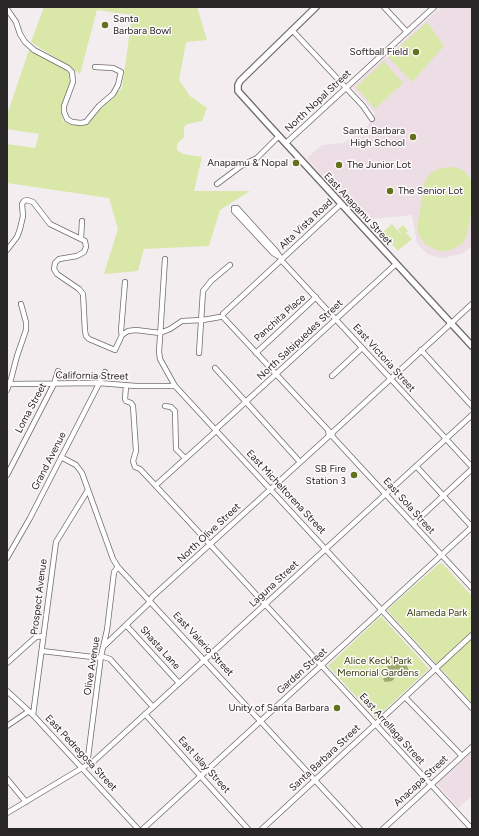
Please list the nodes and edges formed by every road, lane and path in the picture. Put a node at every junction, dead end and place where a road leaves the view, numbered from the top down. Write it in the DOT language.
graph roads {
  1 [pos="315,7"];
  2 [pos="384,7"];
  3 [pos="434,7"];
  4 [pos="7,10"];
  5 [pos="10,14"];
  6 [pos="7,20"];
  7 [pos="292,30"];
  8 [pos="407,32"];
  9 [pos="95,67"];
  10 [pos="346,88"];
  11 [pos="372,119"];
  12 [pos="279,136"];
  13 [pos="286,143"];
  14 [pos="217,184"];
  15 [pos="341,204"];
  16 [pos="82,221"];
  17 [pos="81,239"];
  18 [pos="7,250"];
  19 [pos="280,258"];
  20 [pos="165,259"];
  21 [pos="396,264"];
  22 [pos="230,265"];
  23 [pos="125,282"];
  24 [pos="316,298"];
  25 [pos="21,304"];
  26 [pos="472,304"];
  27 [pos="222,316"];
  28 [pos="336,319"];
  29 [pos="200,320"];
  30 [pos="451,323"];
  31 [pos="160,333"];
  32 [pos="122,335"];
  33 [pos="472,346"];
  34 [pos="362,348"];
  35 [pos="421,350"];
  36 [pos="199,353"];
  37 [pos="256,353"];
  38 [pos="215,368"];
  39 [pos="58,371"];
  40 [pos="105,372"];
  41 [pos="276,373"];
  42 [pos="332,376"];
  43 [pos="391,379"];
  44 [pos="99,383"];
  45 [pos="10,384"];
  46 [pos="54,384"];
  47 [pos="126,386"];
  48 [pos="175,386"];
  49 [pos="7,390"];
  50 [pos="246,402"];
  51 [pos="165,406"];
  52 [pos="472,406"];
  53 [pos="472,415"];
  54 [pos="216,430"];
  55 [pos="331,434"];
  56 [pos="446,439"];
  57 [pos="61,457"];
  58 [pos="185,458"];
  59 [pos="300,462"];
  60 [pos="416,466"];
  61 [pos="472,468"];
  62 [pos="7,475"];
  63 [pos="156,485"];
  64 [pos="270,489"];
  65 [pos="88,490"];
  66 [pos="386,494"];
  67 [pos="444,496"];
  68 [pos="413,524"];
  69 [pos="472,527"];
  70 [pos="210,544"];
  71 [pos="325,549"];
  72 [pos="442,555"];
  73 [pos="7,558"];
  74 [pos="118,567"];
  75 [pos="472,588"];
  76 [pos="150,600"];
  77 [pos="265,604"];
  78 [pos="382,611"];
  79 [pos="126,625"];
  80 [pos="472,635"];
  81 [pos="43,636"];
  82 [pos="104,646"];
  83 [pos="42,651"];
  84 [pos="101,657"];
  85 [pos="205,660"];
  86 [pos="7,663"];
  87 [pos="322,666"];
  88 [pos="436,669"];
  89 [pos="179,683"];
  90 [pos="7,691"];
  91 [pos="405,697"];
  92 [pos="153,706"];
  93 [pos="472,708"];
  94 [pos="31,713"];
  95 [pos="145,714"];
  96 [pos="260,721"];
  97 [pos="7,722"];
  98 [pos="376,724"];
  99 [pos="7,726"];
  100 [pos="472,747"];
  101 [pos="462,756"];
  102 [pos="85,767"];
  103 [pos="201,775"];
  104 [pos="7,779"];
  105 [pos="315,780"];
  106 [pos="432,785"];
  107 [pos="26,802"];
  108 [pos="7,813"];
  109 [pos="138,829"];
  110 [pos="143,829"];
  111 [pos="248,829"];
  112 [pos="262,829"];
  113 [pos="360,829"];
  114 [pos="383,829"];
  115 [pos="472,829"];
  1 -- 7 [label="main road"];
  2 -- 8 [label="street"];
  3 -- 8 [label="street, North Nopal Street"];
  4 -- 5 [label="street"];
  5 -- 6 [label="street"];
  5 -- 9 [label="street"];
  7 -- 10 [label="street"];
  7 -- 12 [label="main road, East Anapamu Street"];
  8 -- 10 [label="street, North Nopal Street"];
  10 -- 11 [label="street"];
  10 -- 13 [label="street, North Nopal Street"];
  12 -- 13 [label="main road, East Anapamu Street"];
  12 -- 14 [label="street, North Nopal Street"];
  13 -- 15 [label="main road, East Anapamu Street"];
  15 -- 19 [label="street, Alta Vista Road"];
  15 -- 21 [label="main road, East Anapamu Street"];
  16 -- 17 [label="street"];
  17 -- 18 [label="street"];
  17 -- 32 [label="street"];
  19 -- 19 [label="street, East Victoria Street"];
  19 -- 24 [label="street, East Victoria Street"];
  19 -- 27 [label="street, Alta Vista Road"];
  20 -- 31 [label="street, East Micheltorena Street"];
  21 -- 28 [label="street, North Salsipuedes Street"];
  21 -- 30 [label="main road, East Anapamu Street"];
  22 -- 29 [label="street"];
  23 -- 32 [label="street"];
  24 -- 28 [label="street, East Victoria Street"];
  24 -- 37 [label="street, Panchita Place"];
  25 -- 45 [label="street"];
  26 -- 30 [label="street, North Olive Street"];
  27 -- 29 [label="street"];
  27 -- 37 [label="street, East Sola Street"];
  28 -- 34 [label="street, East Victoria Street"];
  28 -- 41 [label="street, North Salsipuedes Street"];
  29 -- 31 [label="street"];
  29 -- 36 [label="street"];
  30 -- 33 [label="main road, East Anapamu Street"];
  30 -- 35 [label="street, North Olive Street"];
  31 -- 32 [label="street"];
  31 -- 48 [label="street, East Micheltorena Street"];
  34 -- 42 [label="street"];
  34 -- 43 [label="street, East Victoria Street"];
  35 -- 43 [label="street, North Olive Street"];
  35 -- 52 [label="street"];
  37 -- 41 [label="street, East Sola Street"];
  38 -- 50 [label="street"];
  39 -- 46 [label="street, Loma Street"];
  40 -- 44 [label="street, Grand Avenue"];
  41 -- 50 [label="street, North Salsipuedes Street"];
  41 -- 55 [label="street, East Sola Street"];
  43 -- 55 [label="street, North Olive Street"];
  43 -- 56 [label="street, East Victoria Street"];
  44 -- 46 [label="street, California Street"];
  44 -- 47 [label="street, California Street"];
  44 -- 57 [label="street, Grand Avenue"];
  45 -- 46 [label="street, California Street"];
  45 -- 49 [label="street"];
  46 -- 62 [label="street, Loma Street"];
  47 -- 48 [label="street, California Street"];
  47 -- 63 [label="street, East Arrellaga Street"];
  48 -- 54 [label="street, East Micheltorena Street"];
  50 -- 54 [label="street, North Salsipuedes Street"];
  50 -- 59 [label="street"];
  51 -- 58 [label="street"];
  53 -- 56 [label="street, Laguna Street"];
  54 -- 58 [label="street, North Salsipuedes Street"];
  54 -- 64 [label="street, East Micheltorena Street"];
  55 -- 59 [label="street, North Olive Street"];
  55 -- 66 [label="street, East Sola Street"];
  56 -- 60 [label="street, Laguna Street"];
  56 -- 61 [label="street, East Victoria Street"];
  57 -- 65 [label="street, East Valerio Street"];
  57 -- 73 [label="street, Grand Avenue"];
  58 -- 63 [label="street, North Salsipuedes Street"];
  59 -- 64 [label="street, North Olive Street"];
  60 -- 66 [label="street, Laguna Street"];
  60 -- 67 [label="street"];
  61 -- 67 [label="street"];
  63 -- 70 [label="street, East Arrellaga Street"];
  64 -- 70 [label="street, North Olive Street"];
  64 -- 71 [label="street, East Micheltorena Street"];
  65 -- 74 [label="street, East Valerio Street"];
  65 -- 81 [label="street, Prospect Avenue"];
  66 -- 68 [label="street, East Sola Street"];
  66 -- 71 [label="street, Laguna Street"];
  67 -- 68 [label="street"];
  67 -- 69 [label="street"];
  68 -- 72 [label="street, East Sola Street"];
  69 -- 72 [label="street, Garden Street"];
  70 -- 76 [label="street, North Olive Street"];
  70 -- 77 [label="street, East Arrellaga Street"];
  71 -- 77 [label="street, Laguna Street"];
  71 -- 78 [label="street, East Micheltorena Street"];
  72 -- 75 [label="street, East Sola Street"];
  72 -- 78 [label="street, Garden Street"];
  74 -- 76 [label="street, East Valerio Street"];
  74 -- 82 [label="street, Olive Avenue"];
  76 -- 79 [label="street, North Olive Street"];
  76 -- 85 [label="street, East Valerio Street"];
  77 -- 85 [label="street, Laguna Street"];
  77 -- 87 [label="street, East Arrellaga Street"];
  78 -- 87 [label="street, Garden Street"];
  78 -- 88 [label="street, East Micheltorena Street"];
  79 -- 82 [label="street, North Olive Street"];
  79 -- 89 [label="street, Shasta Lane"];
  80 -- 88 [label="street, Santa Barbara Street"];
  81 -- 83 [label="street, Prospect Avenue"];
  81 -- 86 [label="street"];
  82 -- 84 [label="street, Olive Avenue"];
  83 -- 84 [label="street"];
  83 -- 94 [label="street, Prospect Avenue"];
  84 -- 92 [label="street"];
  84 -- 102 [label="street, Olive Avenue"];
  85 -- 89 [label="street, Laguna Street"];
  85 -- 96 [label="street, East Valerio Street"];
  87 -- 96 [label="street, Garden Street"];
  87 -- 98 [label="street, East Arrellaga Street"];
  88 -- 91 [label="street, Santa Barbara Street"];
  88 -- 93 [label="street, East Micheltorena Street"];
  89 -- 92 [label="street, Laguna Street"];
  90 -- 94 [label="street, East Pedregosa Street"];
  91 -- 98 [label="street, Santa Barbara Street"];
  91 -- 101 [label="street"];
  92 -- 95 [label="street, Laguna Street"];
  94 -- 97 [label="street"];
  94 -- 99 [label="street"];
  94 -- 102 [label="street, East Pedregosa Street"];
  95 -- 102 [label="street, Laguna Street"];
  95 -- 103 [label="street, East Islay Street"];
  96 -- 103 [label="street, Garden Street"];
  96 -- 105 [label="street, East Valerio Street"];
  98 -- 105 [label="street, Santa Barbara Street"];
  98 -- 106 [label="street, East Arrellaga Street"];
  100 -- 101 [label="street, Anacapa Street"];
  101 -- 106 [label="street, Anacapa Street"];
  102 -- 107 [label="street, Laguna Street"];
  102 -- 109 [label="street, East Pedregosa Street"];
  103 -- 110 [label="street, Garden Street"];
  103 -- 111 [label="street, East Islay Street"];
  104 -- 107 [label="street"];
  105 -- 112 [label="street, Santa Barbara Street"];
  105 -- 113 [label="street, East Valerio Street"];
  106 -- 114 [label="street, Anacapa Street"];
  106 -- 115 [label="street, East Arrellaga Street"];
  107 -- 108 [label="street, Laguna Street"];
}
